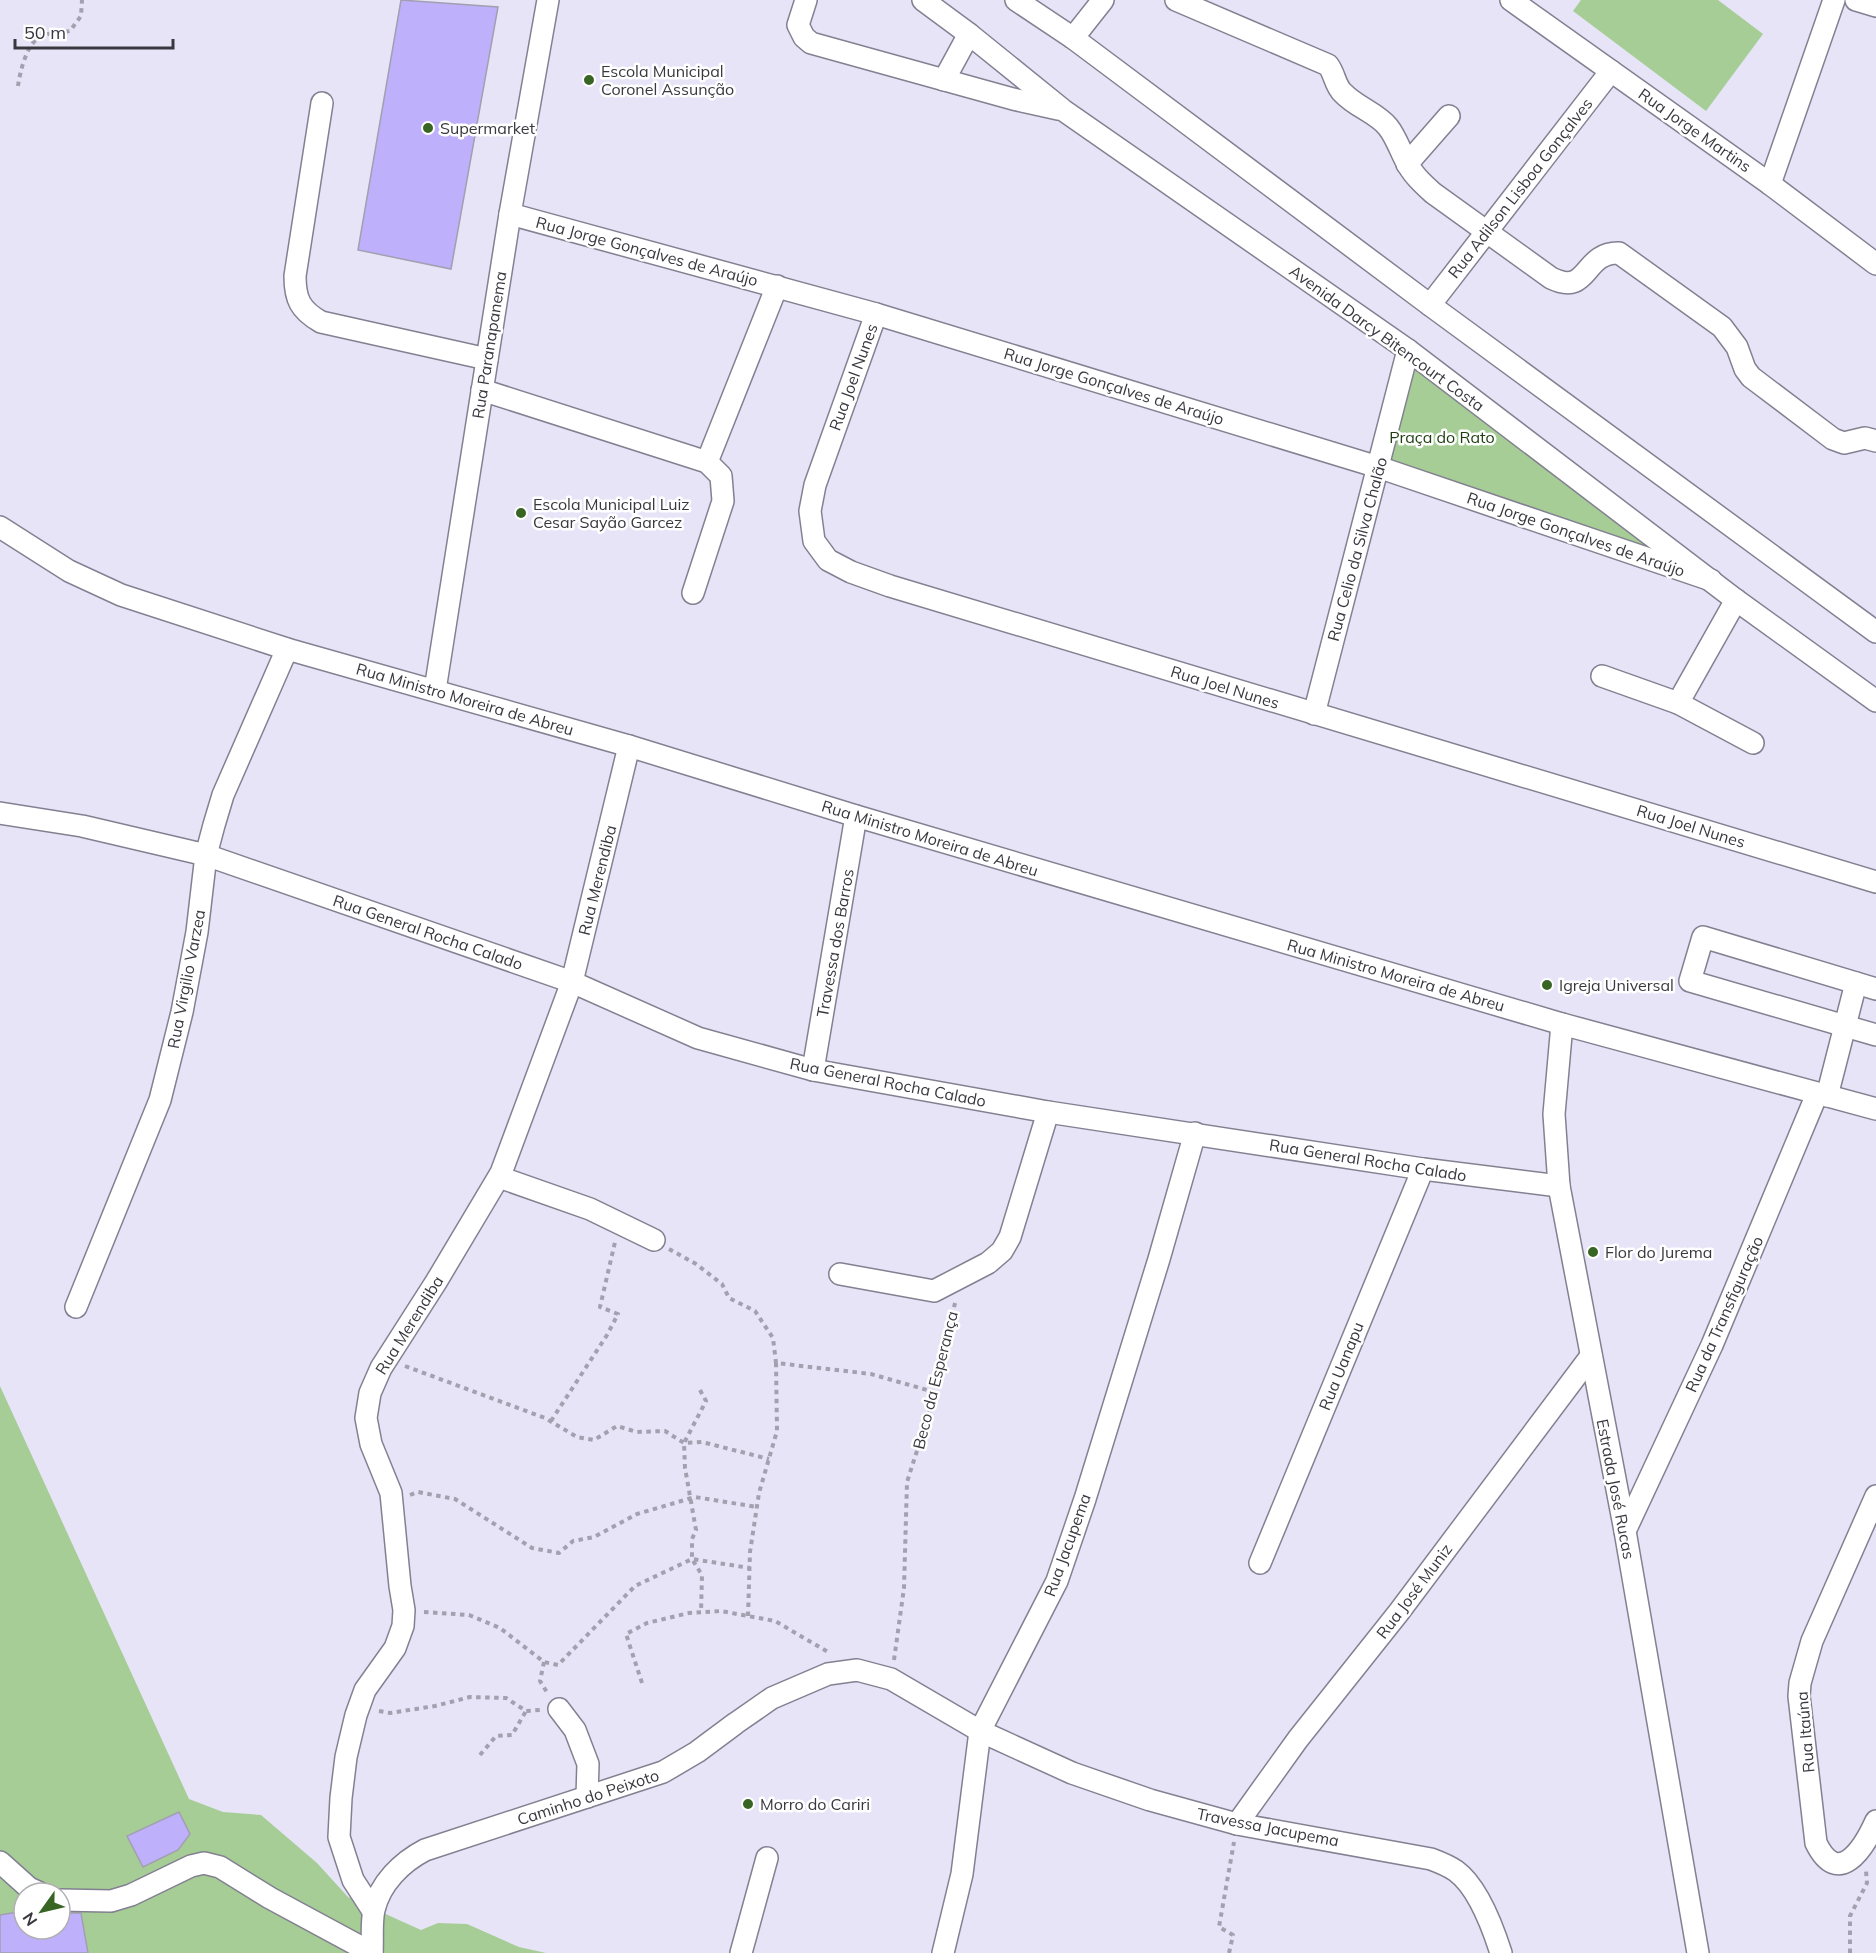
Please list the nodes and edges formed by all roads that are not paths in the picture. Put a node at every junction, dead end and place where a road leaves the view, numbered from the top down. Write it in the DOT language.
graph roads {
  1 [pos="548,0"];
  2 [pos="806,0"];
  3 [pos="923,0"];
  4 [pos="1016,0"];
  5 [pos="1103,0"];
  6 [pos="1176,0"];
  7 [pos="1511,0"];
  8 [pos="1834,0"];
  9 [pos="1856,0"];
  10 [pos="1876,6"];
  11 [pos="969,34"];
  12 [pos="1073,38"];
  13 [pos="1611,71"];
  14 [pos="945,80"];
  15 [pos="322,103"];
  16 [pos="1063,110"];
  17 [pos="1449,116"];
  18 [pos="1407,164"];
  19 [pos="1770,184"];
  20 [pos="510,214"];
  21 [pos="1487,231"];
  22 [pos="1876,264"];
  23 [pos="777,286"];
  24 [pos="1430,305"];
  25 [pos="876,314"];
  26 [pos="1408,350"];
  27 [pos="487,358"];
  28 [pos="482,390"];
  29 [pos="1876,441"];
  30 [pos="707,462"];
  31 [pos="1378,467"];
  32 [pos="0,527"];
  33 [pos="1711,580"];
  34 [pos="693,593"];
  35 [pos="1736,600"];
  36 [pos="1876,632"];
  37 [pos="287,649"];
  38 [pos="1602,676"];
  39 [pos="435,690"];
  40 [pos="1876,701"];
  41 [pos="1678,703"];
  42 [pos="1314,714"];
  43 [pos="1753,743"];
  44 [pos="629,746"];
  45 [pos="0,813"];
  46 [pos="856,816"];
  47 [pos="206,855"];
  48 [pos="1876,882"];
  49 [pos="572,982"];
  50 [pos="1866,986"];
  51 [pos="1562,1024"];
  52 [pos="1846,1026"];
  53 [pos="1876,1035"];
  54 [pos="813,1070"];
  55 [pos="1822,1095"];
  56 [pos="1876,1109"];
  57 [pos="1048,1112"];
  58 [pos="1195,1133"];
  59 [pos="1423,1169"];
  60 [pos="499,1177"];
  61 [pos="1559,1186"];
  62 [pos="654,1240"];
  63 [pos="840,1274"];
  64 [pos="76,1307"];
  65 [pos="1591,1356"];
  66 [pos="1876,1496"];
  67 [pos="1625,1531"];
  68 [pos="1260,1563"];
  69 [pos="559,1709"];
  70 [pos="980,1731"];
  71 [pos="587,1797"];
  72 [pos="1876,1821"];
  73 [pos="1237,1824"];
  74 [pos="767,1858"];
  75 [pos="0,1862"];
  76 [pos="21,1881"];
  77 [pos="72,1900"];
  78 [pos="373,1911"];
  79 [pos="1498,1943"];
  80 [pos="372,1953"];
  81 [pos="741,1953"];
  82 [pos="943,1953"];
  83 [pos="1698,1953"];
  1 -- 20 [label="street, Rua Paranapanema"];
  2 -- 14 [label="street"];
  3 -- 11 [label="street, Avenida Darcy Bitencourt Costa"];
  4 -- 12 [label="street"];
  5 -- 12 [label="street"];
  6 -- 18 [label="street"];
  7 -- 13 [label="street, Rua Jorge Martins"];
  8 -- 19 [label="street"];
  9 -- 10 [label="street"];
  11 -- 14 [label="street"];
  11 -- 16 [label="street, Avenida Darcy Bitencourt Costa"];
  12 -- 24 [label="street"];
  13 -- 19 [label="street, Rua Jorge Martins"];
  13 -- 21 [label="street, Rua Adilson Lisboa Gonçalves"];
  14 -- 16 [label="street"];
  15 -- 27 [label="street"];
  16 -- 26 [label="street, Avenida Darcy Bitencourt Costa"];
  17 -- 18 [label="street"];
  18 -- 21 [label="street"];
  19 -- 22 [label="street, Rua Jorge Martins"];
  20 -- 23 [label="street, Rua Jorge Gonçalves de Araújo"];
  20 -- 27 [label="street, Rua Paranapanema"];
  21 -- 24 [label="street, Rua Adilson Lisboa Gonçalves"];
  21 -- 29 [label="street"];
  23 -- 25 [label="street, Rua Jorge Gonçalves de Araújo"];
  23 -- 30 [label="street"];
  24 -- 36 [label="street"];
  25 -- 31 [label="street, Rua Jorge Gonçalves de Araújo"];
  25 -- 42 [label="street, Rua Joel Nunes"];
  26 -- 31 [label="street, Rua Celio da Silva Chalão"];
  26 -- 33 [label="street, Avenida Darcy Bitencourt Costa"];
  27 -- 28 [label="street, Rua Paranapanema"];
  28 -- 30 [label="street"];
  28 -- 39 [label="street, Rua Paranapanema"];
  30 -- 34 [label="street"];
  31 -- 33 [label="street, Rua Jorge Gonçalves de Araújo"];
  31 -- 42 [label="street, Rua Celio da Silva Chalão"];
  32 -- 37 [label="street, Rua Ministro Moreira de Abreu"];
  33 -- 35 [label="street, Avenida Darcy Bitencourt Costa"];
  35 -- 40 [label="street, Avenida Darcy Bitencourt Costa"];
  35 -- 41 [label="street"];
  37 -- 39 [label="street, Rua Ministro Moreira de Abreu"];
  37 -- 47 [label="street, Rua Virgilio Varzea"];
  38 -- 41 [label="street"];
  39 -- 44 [label="street, Rua Ministro Moreira de Abreu"];
  41 -- 43 [label="street"];
  42 -- 48 [label="street, Rua Joel Nunes"];
  44 -- 46 [label="street, Rua Ministro Moreira de Abreu"];
  44 -- 49 [label="street, Rua Merendiba"];
  45 -- 47 [label="street, Rua General Rocha Calado"];
  46 -- 51 [label="street, Rua Ministro Moreira de Abreu"];
  46 -- 54 [label="street, Travessa dos Barros"];
  47 -- 49 [label="street, Rua General Rocha Calado"];
  47 -- 64 [label="street, Rua Virgilio Varzea"];
  49 -- 54 [label="street, Rua General Rocha Calado"];
  49 -- 60 [label="street, Rua Merendiba"];
  50 -- 52 [label="street, Rua da Transfiguração"];
  50 -- 52 [label="street"];
  51 -- 55 [label="street, Rua Ministro Moreira de Abreu"];
  51 -- 61 [label="street, Estrada José Rucas"];
  52 -- 53 [label="street"];
  52 -- 55 [label="street, Rua da Transfiguração"];
  54 -- 57 [label="street, Rua General Rocha Calado"];
  55 -- 56 [label="street, Rua Ministro Moreira de Abreu"];
  55 -- 67 [label="street, Rua da Transfiguração"];
  57 -- 58 [label="street, Rua General Rocha Calado"];
  57 -- 63 [label="street"];
  58 -- 59 [label="street, Rua General Rocha Calado"];
  58 -- 70 [label="street, Rua Jacupema"];
  59 -- 61 [label="street, Rua General Rocha Calado"];
  59 -- 68 [label="street, Rua Uanapu"];
  60 -- 62 [label="street"];
  60 -- 78 [label="street, Rua Merendiba"];
  61 -- 65 [label="street, Estrada José Rucas"];
  65 -- 67 [label="street, Estrada José Rucas"];
  65 -- 73 [label="street, Rua José Muniz"];
  66 -- 72 [label="street, Rua Itaúna"];
  67 -- 83 [label="street, Estrada José Rucas"];
  69 -- 71 [label="street"];
  70 -- 71 [label="street, Caminho do Peixoto"];
  70 -- 73 [label="street, Travessa Jacupema"];
  70 -- 82 [label="street, Rua Jacupema"];
  71 -- 78 [label="street, Caminho do Peixoto"];
  73 -- 79 [label="street, Travessa Jacupema"];
  74 -- 81 [label="street"];
  75 -- 76 [label="street"];
  77 -- 80 [label="street"];
  78 -- 80 [label="street, Caminho do Peixoto"];
}
